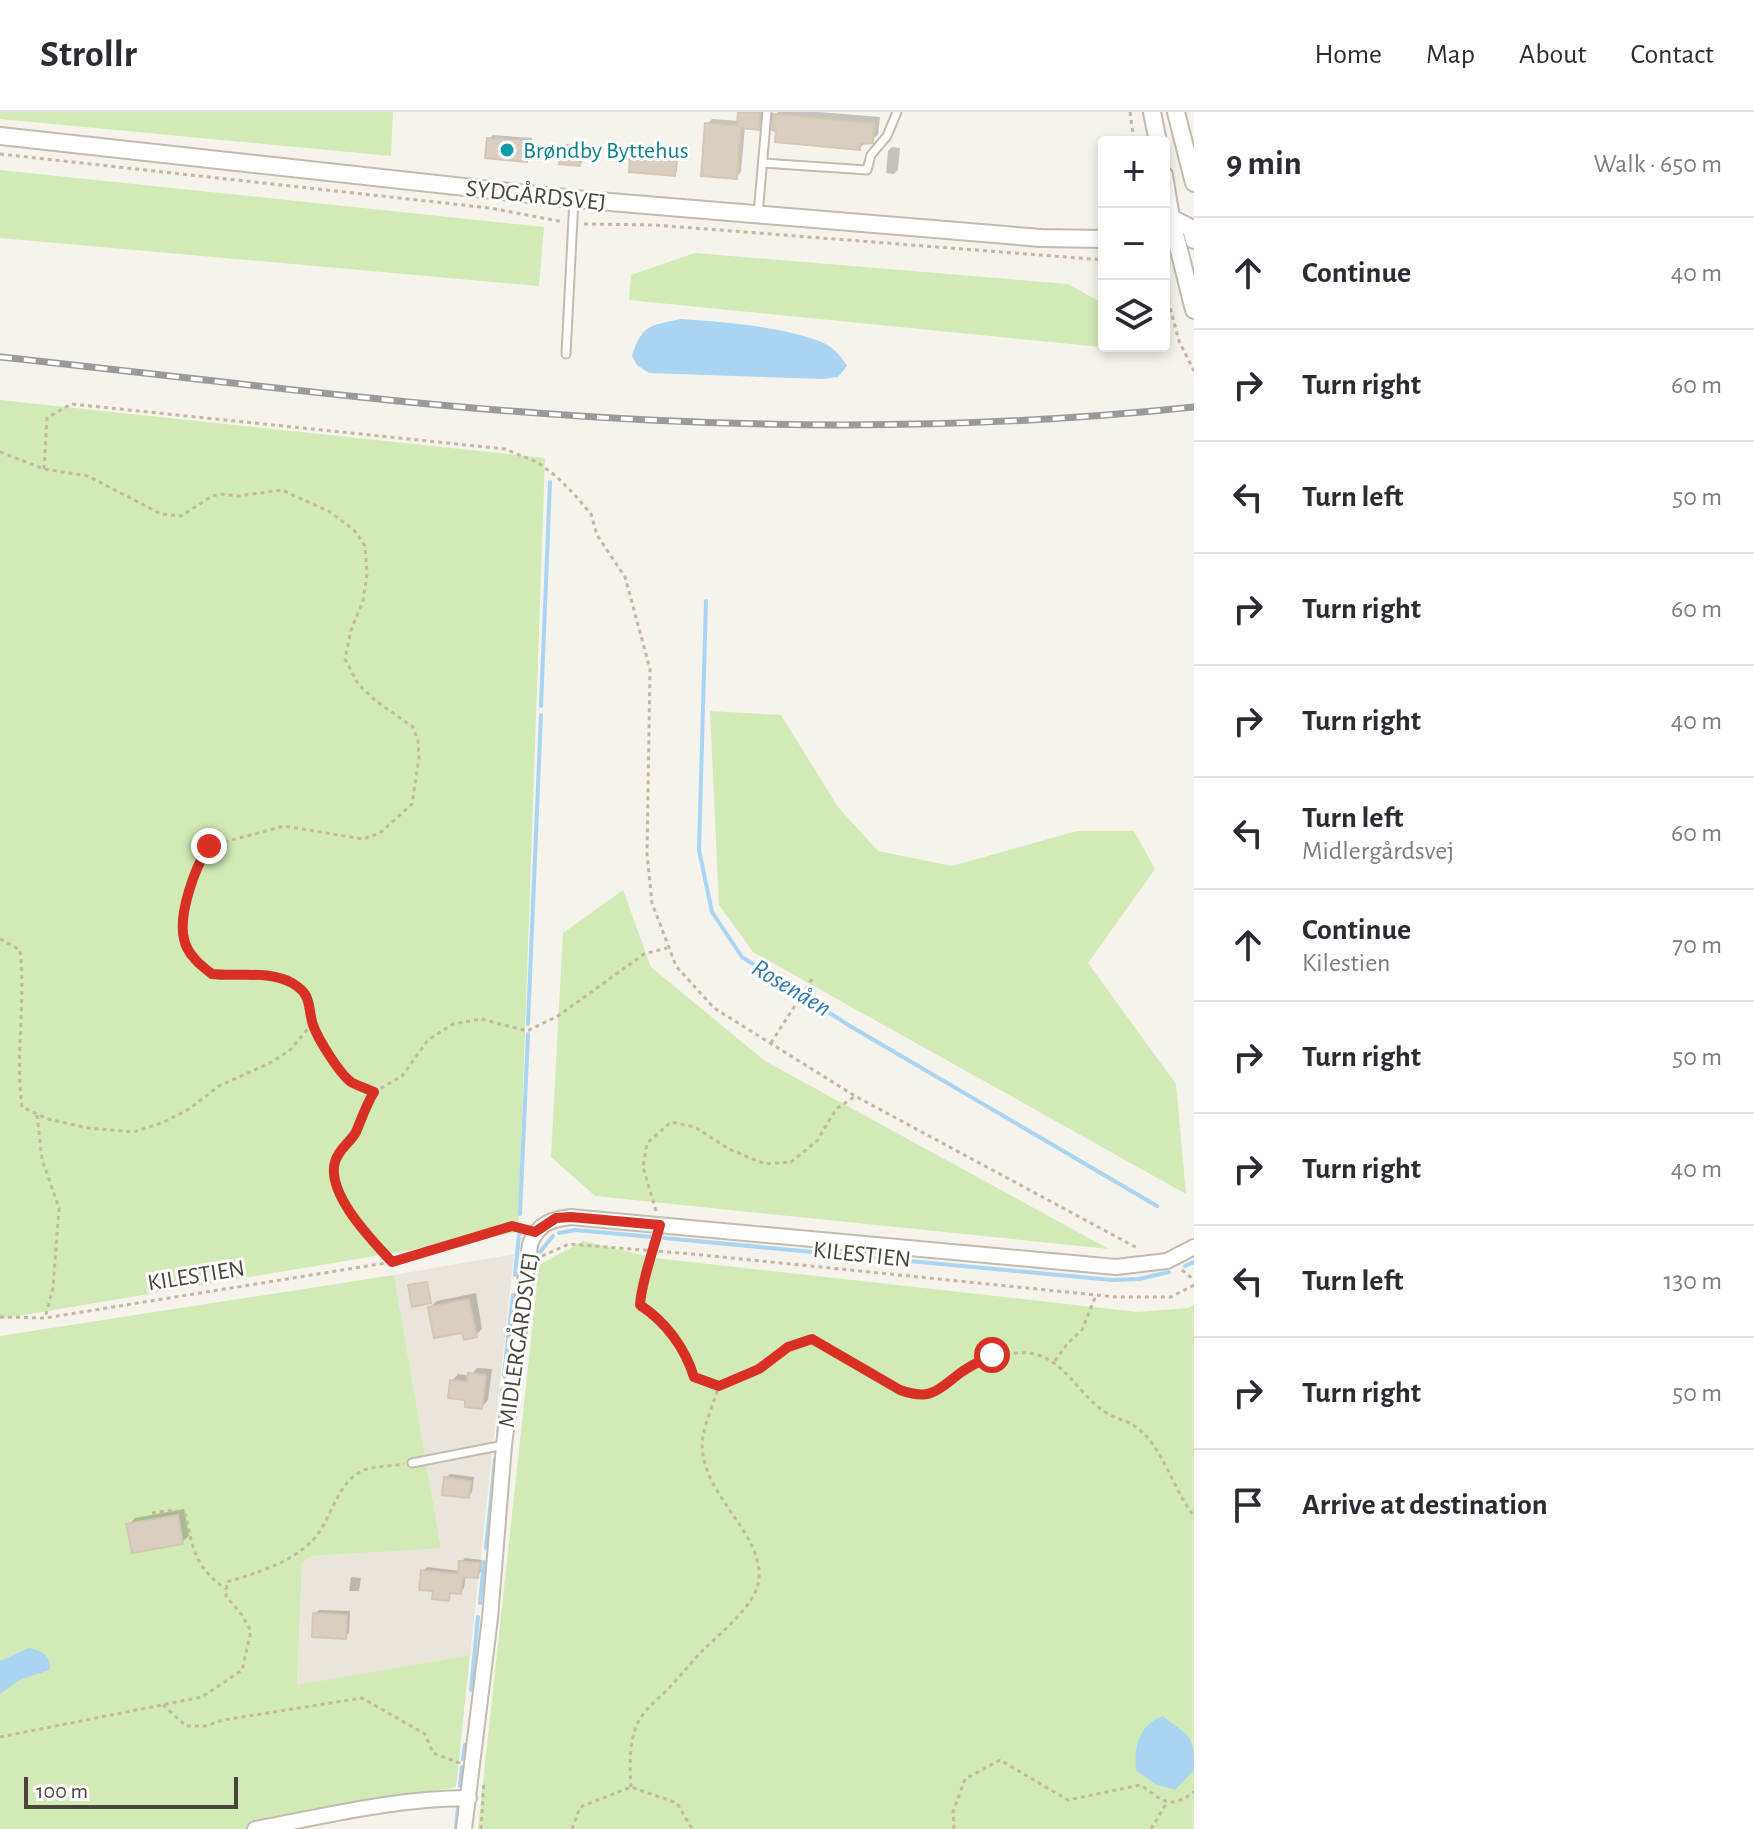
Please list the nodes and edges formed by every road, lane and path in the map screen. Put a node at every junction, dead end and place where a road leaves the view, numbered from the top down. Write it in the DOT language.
graph roads {
  1 [pos="767,112"];
  2 [pos="897,112"];
  3 [pos="1130,112"];
  4 [pos="1152,112"];
  5 [pos="1176,112"];
  6 [pos="0,136"];
  7 [pos="1133,136"];
  8 [pos="1157,136"];
  9 [pos="763,163"];
  10 [pos="1194,183"];
  11 [pos="1170,193"];
  12 [pos="574,199"];
  13 [pos="758,214"];
  14 [pos="1181,227"];
  15 [pos="1098,233"];
  16 [pos="1073,239"];
  17 [pos="1098,239"];
  18 [pos="1170,307"];
  19 [pos="1194,310"];
  20 [pos="566,354"];
  21 [pos="1194,371"];
  22 [pos="0,452"];
  23 [pos="44,469"];
  24 [pos="0,939"];
  25 [pos="667,948"];
  26 [pos="812,979"];
  27 [pos="313,1023"];
  28 [pos="771,1043"];
  29 [pos="374,1092"];
  30 [pos="855,1096"];
  31 [pos="37,1115"];
  32 [pos="660,1225"];
  33 [pos="535,1232"];
  34 [pos="1194,1247"];
  35 [pos="653,1252"];
  36 [pos="1167,1261"];
  37 [pos="392,1262"];
  38 [pos="528,1262"];
  39 [pos="1194,1283"];
  40 [pos="1096,1295"];
  41 [pos="0,1317"];
  42 [pos="45,1318"];
  43 [pos="1055,1361"];
  44 [pos="719,1386"];
  45 [pos="504,1445"];
  46 [pos="412,1463"];
  47 [pos="152,1513"];
  48 [pos="1194,1516"];
  49 [pos="226,1589"];
  50 [pos="163,1705"];
  51 [pos="0,1737"];
  52 [pos="473,1767"];
  53 [pos="631,1787"];
  54 [pos="1194,1792"];
  55 [pos="469,1798"];
  56 [pos="1166,1804"];
  57 [pos="255,1829"];
  58 [pos="464,1829"];
  59 [pos="572,1829"];
  60 [pos="692,1829"];
  61 [pos="954,1829"];
  62 [pos="1151,1829"];
  1 -- 9 [label="lane"];
  2 -- 9 [label="lane"];
  3 -- 7 [label="path"];
  4 -- 8 [label="street"];
  5 -- 10 [label="street"];
  6 -- 12 [label="street, SYDGÅRDSVEJ"];
  9 -- 13 [label="lane"];
  11 -- 14 [label="street"];
  12 -- 13 [label="street, SYDGÅRDSVEJ"];
  12 -- 20 [label="lane"];
  13 -- 16 [label="street, SYDGÅRDSVEJ"];
  14 -- 19 [label="street"];
  15 -- 16 [label="street, SYDGÅRDSVEJ"];
  16 -- 17 [label="street, SYDGÅRDSVEJ"];
  18 -- 21 [label="path"];
  22 -- 23 [label="path"];
  23 -- 25 [label="path"];
  23 -- 27 [label="path"];
  24 -- 31 [label="path"];
  25 -- 28 [label="path"];
  25 -- 29 [label="path"];
  26 -- 28 [label="path"];
  27 -- 29 [label="path"];
  27 -- 31 [label="path"];
  28 -- 30 [label="path"];
  29 -- 37 [label="path"];
  30 -- 32 [label="path"];
  30 -- 36 [label="path"];
  31 -- 42 [label="path"];
  32 -- 33 [label="street, MIDLERGÅRDSVEJ"];
  32 -- 35 [label="path"];
  32 -- 36 [label="street, MIDLERGÅRDSVEJ"];
  33 -- 37 [label="path, KILESTIEN"];
  33 -- 38 [label="street, MIDLERGÅRDSVEJ"];
  34 -- 36 [label="street, MIDLERGÅRDSVEJ"];
  35 -- 38 [label="path, KILESTIEN"];
  35 -- 40 [label="path, KILESTIEN"];
  35 -- 44 [label="path"];
  36 -- 39 [label="path"];
  37 -- 42 [label="path, KILESTIEN"];
  38 -- 45 [label="street, MIDLERGÅRDSVEJ"];
  39 -- 40 [label="path, KILESTIEN"];
  40 -- 43 [label="path"];
  41 -- 42 [label="path, KILESTIEN"];
  43 -- 44 [label="path"];
  43 -- 48 [label="path"];
  44 -- 53 [label="path"];
  45 -- 46 [label="lane"];
  45 -- 52 [label="street, MIDLERGÅRDSVEJ"];
  46 -- 49 [label="path"];
  47 -- 49 [label="path"];
  49 -- 50 [label="path"];
  50 -- 51 [label="path"];
  50 -- 52 [label="path"];
  52 -- 55 [label="street, MIDLERGÅRDSVEJ"];
  53 -- 59 [label="path"];
  53 -- 60 [label="path"];
  54 -- 56 [label="path"];
  55 -- 57 [label="street"];
  55 -- 58 [label="street, MIDLERGÅRDSVEJ"];
  56 -- 61 [label="path"];
  56 -- 62 [label="path"];
}
